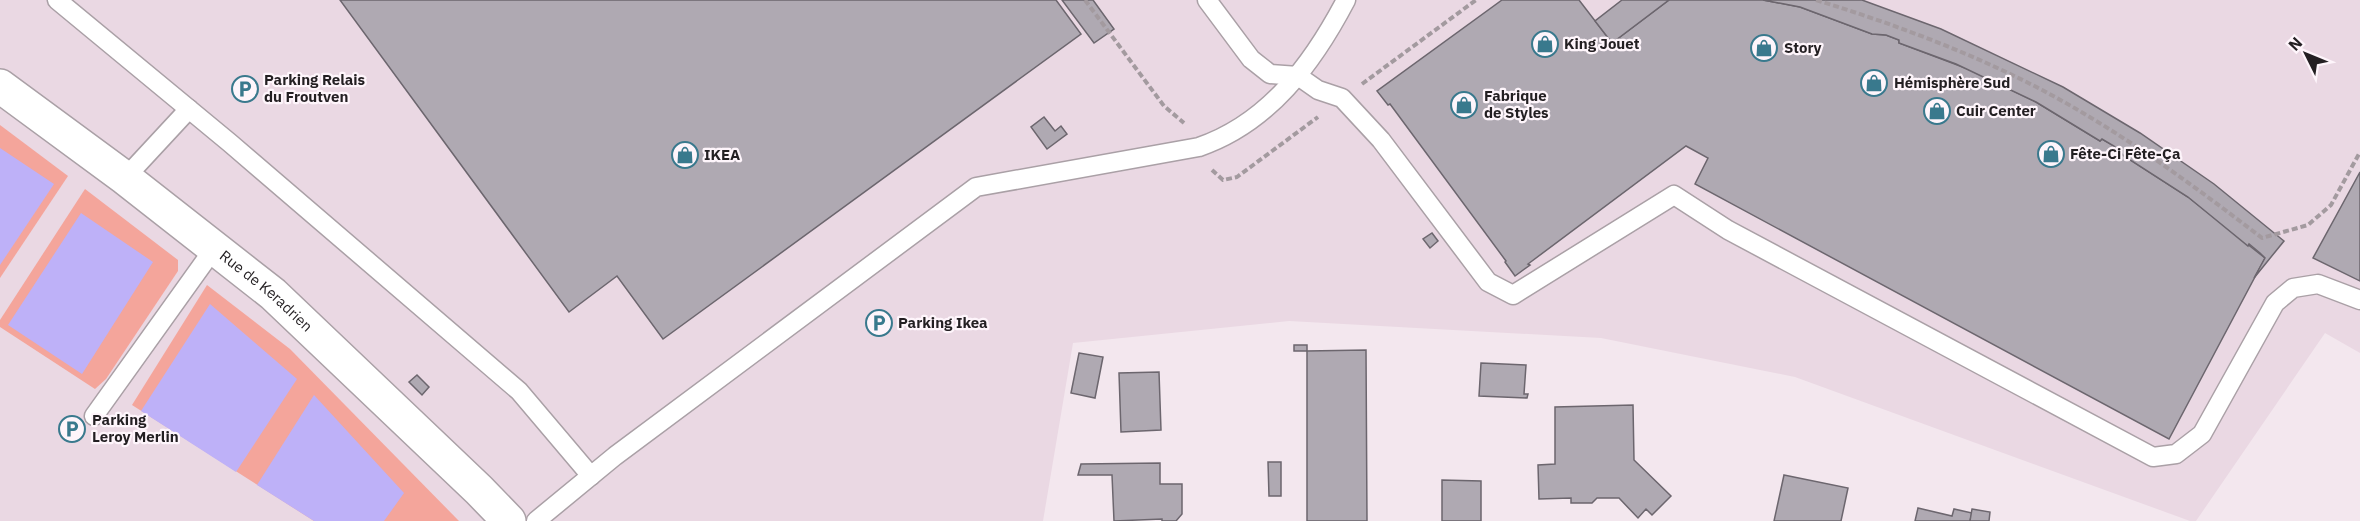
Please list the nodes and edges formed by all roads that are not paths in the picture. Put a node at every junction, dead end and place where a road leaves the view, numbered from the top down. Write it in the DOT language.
graph roads {
  1 [pos="57,0"];
  2 [pos="1207,0"];
  3 [pos="1346,0"];
  4 [pos="1298,75"];
  5 [pos="0,86"];
  6 [pos="189,109"];
  7 [pos="124,178"];
  8 [pos="215,247"];
  9 [pos="2360,300"];
  10 [pos="94,416"];
  11 [pos="591,476"];
  12 [pos="509,521"];
  13 [pos="536,521"];
  1 -- 6 [label="lane"];
  2 -- 4 [label="lane"];
  3 -- 4 [label="lane"];
  4 -- 9 [label="lane"];
  4 -- 11 [label="lane"];
  5 -- 7 [label="street, Rue de Keradrien"];
  6 -- 7 [label="lane"];
  6 -- 11 [label="lane"];
  7 -- 8 [label="street, Rue de Keradrien"];
  8 -- 10 [label="lane"];
  8 -- 12 [label="street, Rue de Keradrien"];
  11 -- 13 [label="lane"];
}
